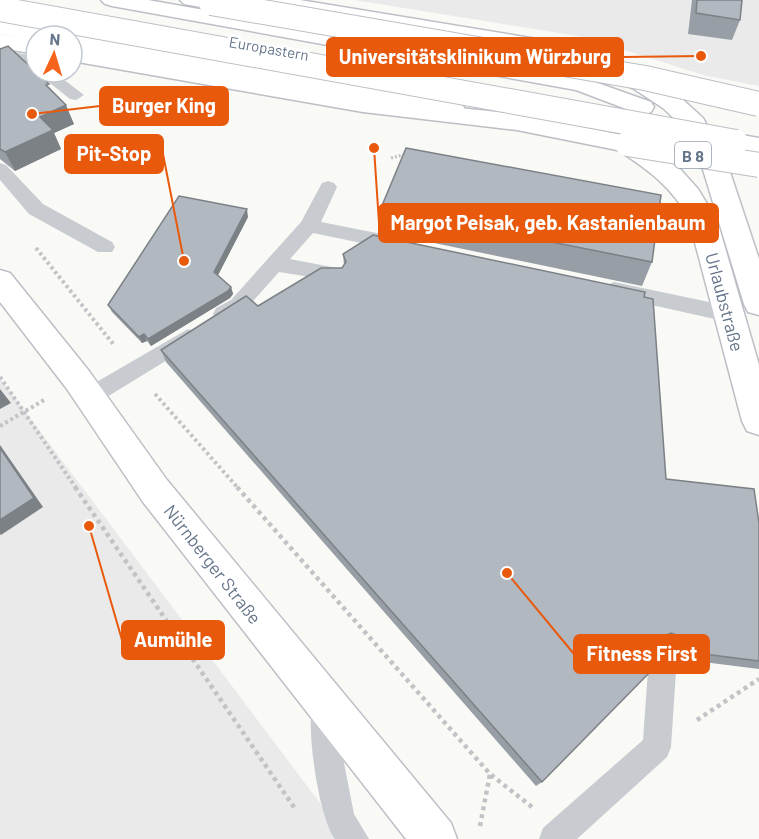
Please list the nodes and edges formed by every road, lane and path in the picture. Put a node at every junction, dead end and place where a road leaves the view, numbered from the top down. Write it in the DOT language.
graph roads {
  1 [pos="112,0"];
  2 [pos="261,0"];
  3 [pos="201,2"];
  4 [pos="0,3"];
  5 [pos="0,9"];
  6 [pos="0,27"];
  7 [pos="24,32"];
  8 [pos="0,41"];
  9 [pos="84,43"];
  10 [pos="24,45"];
  11 [pos="0,54"];
  12 [pos="84,56"];
  13 [pos="24,60"];
  14 [pos="61,84"];
  15 [pos="76,95"];
  16 [pos="759,104"];
  17 [pos="517,122"];
  18 [pos="679,132"];
  19 [pos="627,144"];
  20 [pos="747,144"];
  21 [pos="414,153"];
  22 [pos="391,158"];
  23 [pos="714,163"];
  24 [pos="759,165"];
  25 [pos="0,169"];
  26 [pos="328,187"];
  27 [pos="726,196"];
  28 [pos="309,226"];
  29 [pos="29,240"];
  30 [pos="105,247"];
  31 [pos="417,248"];
  32 [pos="274,264"];
  33 [pos="335,274"];
  34 [pos="0,281"];
  35 [pos="590,285"];
  36 [pos="759,304"];
  37 [pos="728,314"];
  38 [pos="135,371"];
  39 [pos="0,377"];
  40 [pos="89,397"];
  41 [pos="25,411"];
  42 [pos="759,421"];
  43 [pos="0,426"];
  44 [pos="663,656"];
  45 [pos="759,679"];
  46 [pos="324,704"];
  47 [pos="657,747"];
  48 [pos="302,820"];
  49 [pos="479,828"];
  50 [pos="354,839"];
  51 [pos="435,839"];
  52 [pos="554,839"];
  1 -- 18 [label="street, Europastern"];
  2 -- 23 [label="street, Europastern"];
  3 -- 16 [label="street, Europastern, bridge"];
  4 -- 18 [label="street, Europastern"];
  5 -- 20 [label="street, Europastern / B 8, bridge"];
  6 -- 7 [label="street"];
  8 -- 10 [label="street"];
  9 -- 17 [label="street, Europastern / B 8"];
  11 -- 13 [label="lane"];
  12 -- 17 [label="street, Europastern"];
  14 -- 15 [label="lane"];
  17 -- 19 [label="street, Europastern / B 8"];
  18 -- 23 [label="street, Europastern"];
  19 -- 24 [label="street, Europastern / B 8, bridge"];
  19 -- 37 [label="street, Urlaubstraße"];
  21 -- 22 [label="path"];
  23 -- 27 [label="street, Europastern"];
  25 -- 30 [label="lane"];
  26 -- 28 [label="lane"];
  27 -- 36 [label="street, Urlaubstraße"];
  28 -- 31 [label="lane"];
  28 -- 32 [label="lane"];
  29 -- 38 [label="path"];
  32 -- 33 [label="lane"];
  32 -- 38 [label="lane"];
  34 -- 40 [label="street, Nürnberger Straße"];
  35 -- 37 [label="lane"];
  37 -- 42 [label="street, Urlaubstraße"];
  38 -- 40 [label="lane"];
  38 -- 49 [label="path"];
  39 -- 41 [label="path"];
  40 -- 46 [label="street, Nürnberger Straße"];
  41 -- 43 [label="path"];
  41 -- 48 [label="path"];
  44 -- 47 [label="lane"];
  45 -- 47 [label="path"];
  46 -- 50 [label="lane"];
  46 -- 51 [label="street, Nürnberger Straße"];
  47 -- 52 [label="lane"];
}
